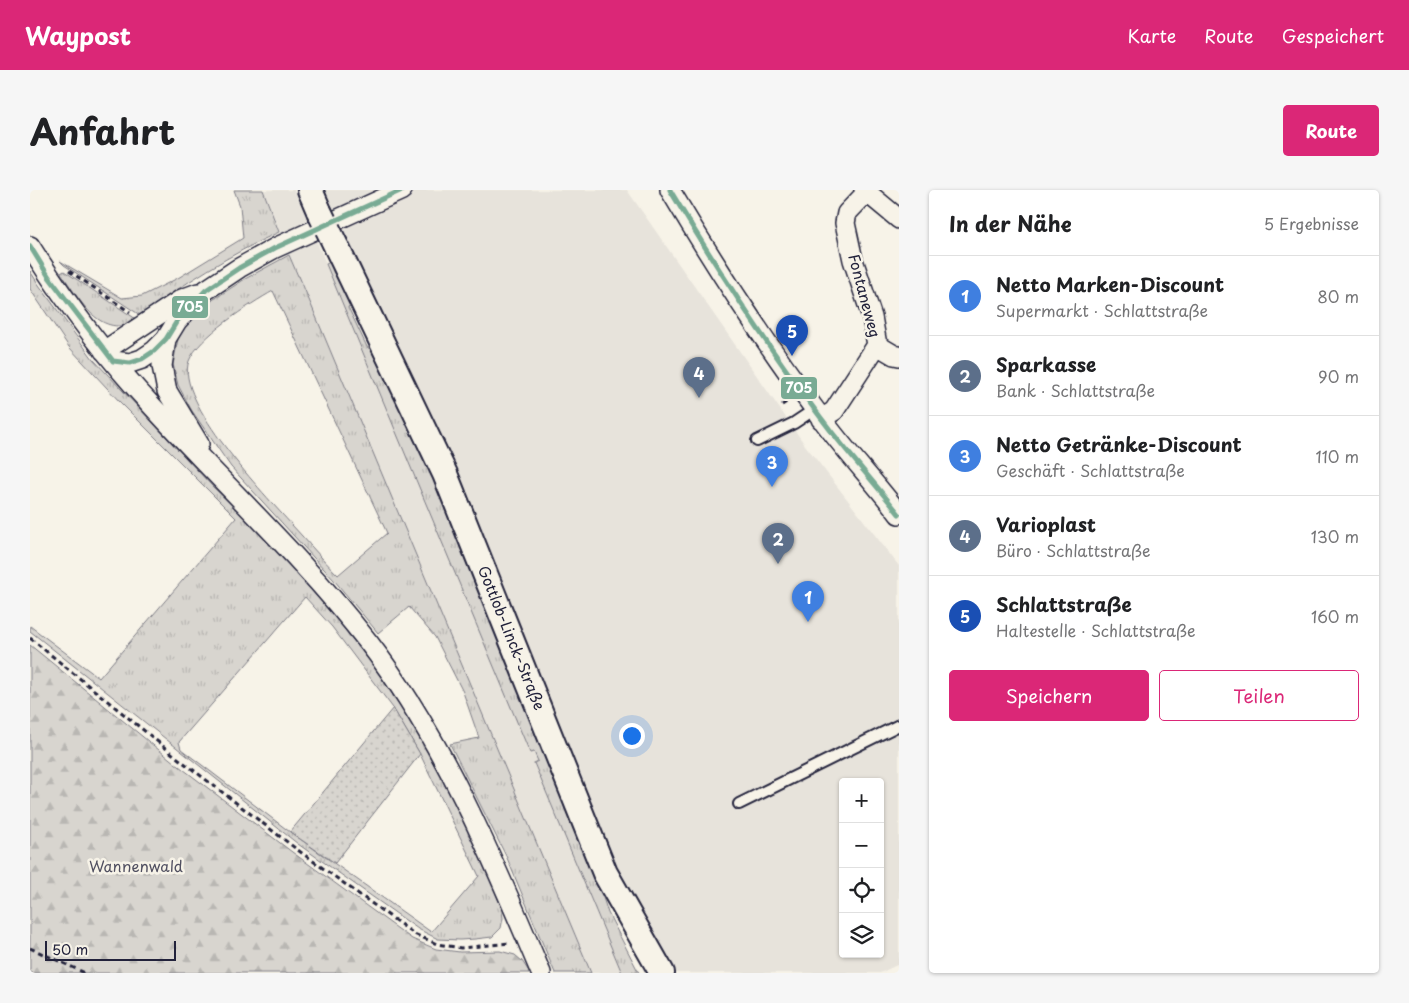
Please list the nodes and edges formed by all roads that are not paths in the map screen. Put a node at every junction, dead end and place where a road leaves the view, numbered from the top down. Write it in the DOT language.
graph roads {
  1 [pos="402,190"];
  2 [pos="670,190"];
  3 [pos="867,191"];
  4 [pos="323,207"];
  5 [pos="899,219"];
  6 [pos="30,246"];
  7 [pos="206,290"];
  8 [pos="166,339"];
  9 [pos="877,345"];
  10 [pos="109,356"];
  11 [pos="899,356"];
  12 [pos="818,414"];
  13 [pos="757,441"];
  14 [pos="220,477"];
  15 [pos="899,514"];
  16 [pos="899,725"];
  17 [pos="739,804"];
  18 [pos="541,973"];
  19 [pos="662,973"];
  1 -- 4 [label="street"];
  2 -- 12 [label="street"];
  3 -- 5 [label="street"];
  3 -- 9 [label="street, Fontaneweg"];
  4 -- 7 [label="street"];
  4 -- 19 [label="street, Gottlob-Linck-Straße, bridge"];
  6 -- 10 [label="street"];
  7 -- 8 [label="street"];
  7 -- 10 [label="street"];
  8 -- 10 [label="street"];
  8 -- 14 [label="street"];
  9 -- 11 [label="street"];
  9 -- 12 [label="street, Fontaneweg"];
  10 -- 14 [label="street"];
  12 -- 13 [label="lane"];
  12 -- 15 [label="street"];
  14 -- 18 [label="street"];
  16 -- 17 [label="lane"];
}
